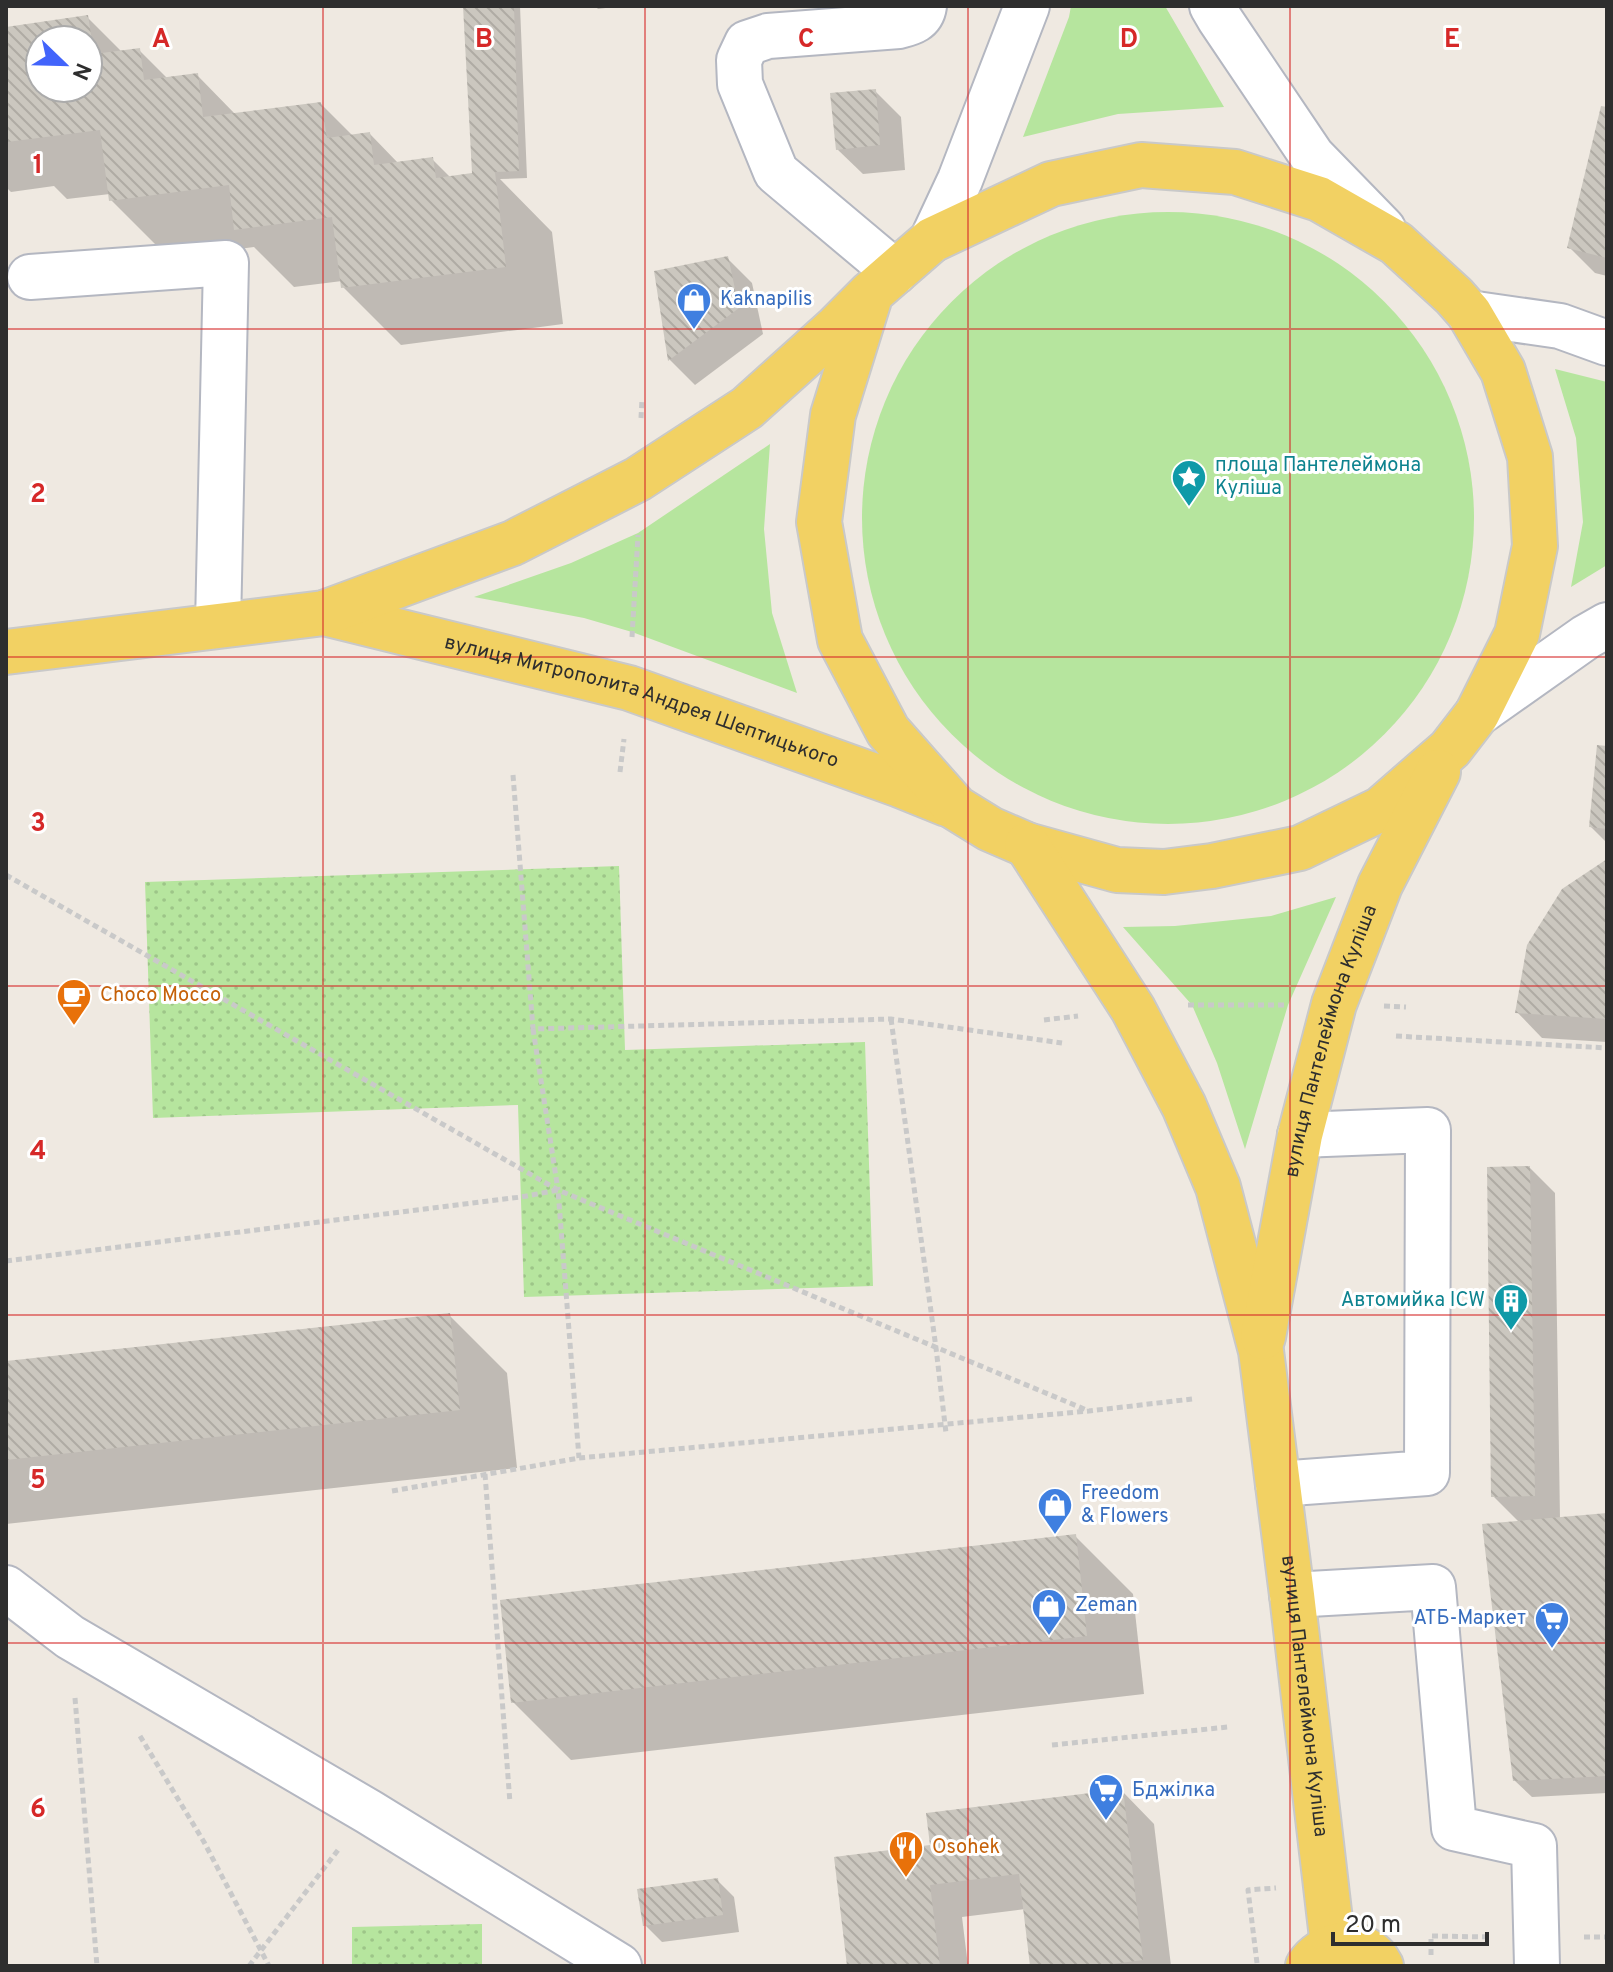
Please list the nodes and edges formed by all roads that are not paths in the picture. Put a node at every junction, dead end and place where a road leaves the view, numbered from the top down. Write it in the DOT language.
graph roads {
  1 [pos="924,6"];
  2 [pos="1027,6"];
  3 [pos="1212,6"];
  4 [pos="932,240"];
  5 [pos="1396,243"];
  6 [pos="30,277"];
  7 [pos="883,283"];
  8 [pos="1469,313"];
  9 [pos="1607,343"];
  10 [pos="324,613"];
  11 [pos="218,625"];
  12 [pos="1607,625"];
  13 [pos="6,652"];
  14 [pos="1477,714"];
  15 [pos="1450,749"];
  16 [pos="956,808"];
  17 [pos="1027,845"];
  18 [pos="1300,1135"];
  19 [pos="1261,1351"];
  20 [pos="1278,1484"];
  21 [pos="6,1588"];
  22 [pos="1292,1595"];
  23 [pos="1321,1956"];
  24 [pos="619,1966"];
  25 [pos="1381,1966"];
  26 [pos="1537,1966"];
  1 -- 7 [label="street"];
  2 -- 4 [label="street"];
  3 -- 5 [label="street"];
  4 -- 5 [label="main road"];
  4 -- 7 [label="main road"];
  5 -- 8 [label="main road"];
  6 -- 11 [label="street"];
  7 -- 10 [label="main road, вулиця Митрополита Андрея Шептицького"];
  7 -- 16 [label="main road"];
  8 -- 9 [label="street"];
  8 -- 14 [label="main road"];
  10 -- 11 [label="main road, вулиця Митрополита Андрея Шептицького"];
  10 -- 16 [label="main road, вулиця Митрополита Андрея Шептицького"];
  11 -- 13 [label="main road, вулиця Митрополита Андрея Шептицького"];
  12 -- 14 [label="street"];
  14 -- 15 [label="main road"];
  15 -- 17 [label="main road"];
  15 -- 18 [label="main road, вулиця Пантелеймона Куліша"];
  16 -- 17 [label="main road"];
  17 -- 19 [label="main road, вулиця Пантелеймона Куліша"];
  18 -- 19 [label="main road, вулиця Пантелеймона Куліша"];
  18 -- 20 [label="street"];
  19 -- 20 [label="main road, вулиця Пантелеймона Куліша"];
  20 -- 22 [label="main road, вулиця Пантелеймона Куліша"];
  21 -- 24 [label="street"];
  22 -- 23 [label="main road, вулиця Пантелеймона Куліша"];
  22 -- 26 [label="street"];
  23 -- 25 [label="main road"];
}
